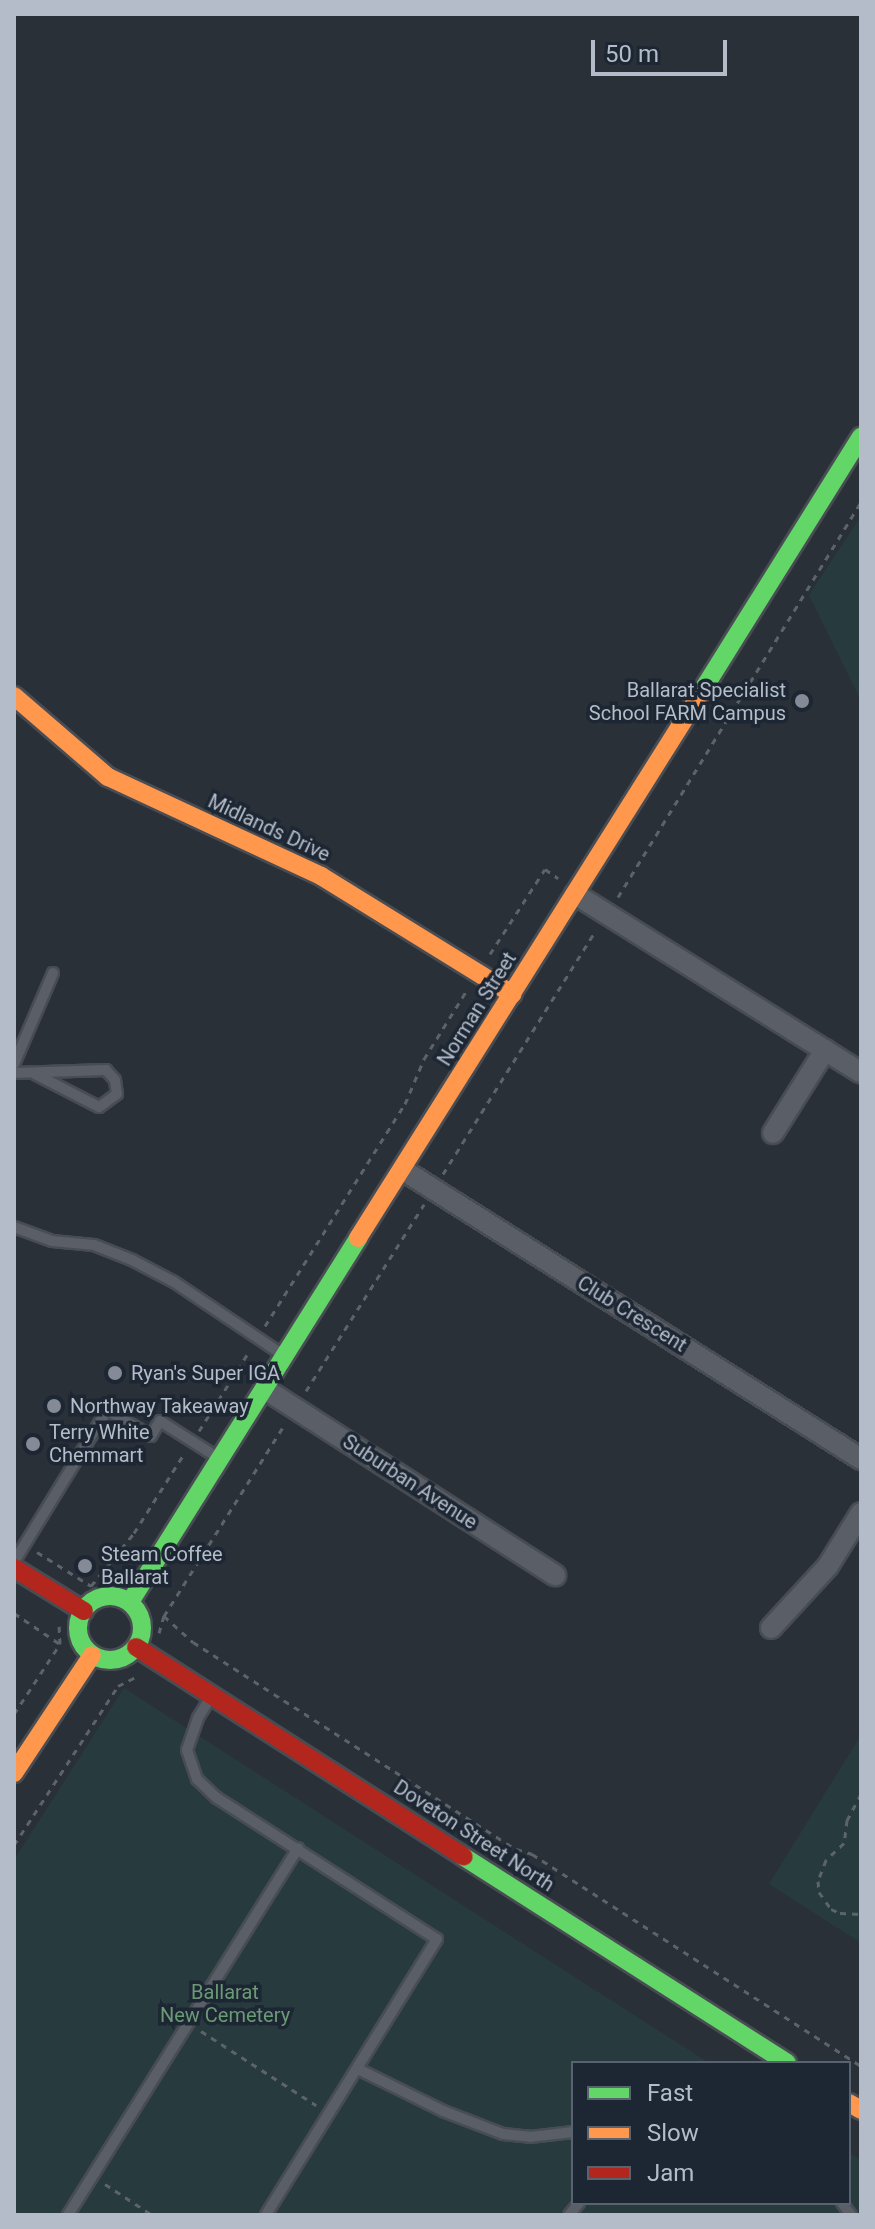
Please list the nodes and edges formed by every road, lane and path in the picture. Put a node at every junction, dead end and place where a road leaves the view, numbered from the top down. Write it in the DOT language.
graph roads {
  1 [pos="861,437"];
  2 [pos="861,502"];
  3 [pos="14,696"];
  4 [pos="575,894"];
  5 [pos="607,914"];
  6 [pos="53,973"];
  7 [pos="512,994"];
  8 [pos="825,1050"];
  9 [pos="14,1064"];
  10 [pos="14,1073"];
  11 [pos="861,1073"];
  12 [pos="35,1074"];
  13 [pos="405,1104"];
  14 [pos="773,1133"];
  15 [pos="403,1170"];
  16 [pos="433,1189"];
  17 [pos="14,1227"];
  18 [pos="257,1339"];
  19 [pos="285,1356"];
  20 [pos="265,1389"];
  21 [pos="295,1408"];
  22 [pos="192,1441"];
  23 [pos="220,1459"];
  24 [pos="861,1459"];
  25 [pos="861,1513"];
  26 [pos="35,1551"];
  27 [pos="14,1565"];
  28 [pos="555,1575"];
  29 [pos="82,1580"];
  30 [pos="130,1602"];
  31 [pos="77,1606"];
  32 [pos="14,1613"];
  33 [pos="164,1616"];
  34 [pos="771,1628"];
  35 [pos="60,1644"];
  36 [pos="143,1651"];
  37 [pos="92,1655"];
  38 [pos="213,1695"];
  39 [pos="14,1714"];
  40 [pos="14,1773"];
  41 [pos="861,1794"];
  42 [pos="14,1845"];
  43 [pos="298,1848"];
  44 [pos="861,1914"];
  45 [pos="190,2024"];
  46 [pos="784,2061"];
  47 [pos="861,2066"];
  48 [pos="358,2069"];
  49 [pos="330,2113"];
  50 [pos="571,2132"];
  51 [pos="93,2176"];
  52 [pos="68,2215"];
  53 [pos="152,2215"];
  54 [pos="266,2215"];
  1 -- 4 [label="main road, Norman Street"];
  2 -- 5 [label="path"];
  3 -- 7 [label="main road, Midlands Drive"];
  4 -- 5 [label="street"];
  4 -- 7 [label="main road, Norman Street"];
  5 -- 8 [label="street"];
  5 -- 16 [label="path"];
  6 -- 9 [label="lane"];
  7 -- 15 [label="main road, Norman Street"];
  8 -- 11 [label="street"];
  8 -- 14 [label="street"];
  10 -- 12 [label="lane"];
  12 -- 12 [label="lane"];
  13 -- 18 [label="path"];
  15 -- 16 [label="street, Club Crescent"];
  15 -- 19 [label="main road, Norman Street"];
  16 -- 21 [label="path"];
  16 -- 24 [label="street, Club Crescent"];
  17 -- 18 [label="lane"];
  18 -- 19 [label="lane"];
  18 -- 22 [label="path"];
  19 -- 20 [label="main road, Norman Street"];
  20 -- 21 [label="street, Suburban Avenue"];
  20 -- 23 [label="main road, Norman Street"];
  21 -- 28 [label="street, Suburban Avenue"];
  21 -- 33 [label="path"];
  22 -- 23 [label="lane"];
  22 -- 27 [label="lane"];
  22 -- 29 [label="path"];
  23 -- 30 [label="main road, Norman Street"];
  25 -- 34 [label="street"];
  26 -- 29 [label="path"];
  27 -- 31 [label="main road"];
  29 -- 31 [label="path"];
  30 -- 31 [label="main road"];
  30 -- 36 [label="main road"];
  31 -- 35 [label="path"];
  31 -- 37 [label="main road"];
  32 -- 35 [label="path"];
  33 -- 36 [label="path"];
  33 -- 47 [label="path"];
  35 -- 39 [label="path"];
  36 -- 37 [label="main road"];
  36 -- 38 [label="main road, Doveton Street North"];
  36 -- 42 [label="path"];
  37 -- 40 [label="main road"];
  38 -- 43 [label="lane"];
  38 -- 46 [label="main road, Doveton Street North"];
  41 -- 44 [label="path"];
  43 -- 45 [label="lane"];
  43 -- 48 [label="lane"];
  45 -- 49 [label="path"];
  45 -- 51 [label="lane"];
  48 -- 49 [label="lane"];
  48 -- 50 [label="lane"];
  49 -- 54 [label="lane"];
  51 -- 52 [label="lane"];
  51 -- 53 [label="path"];
}
